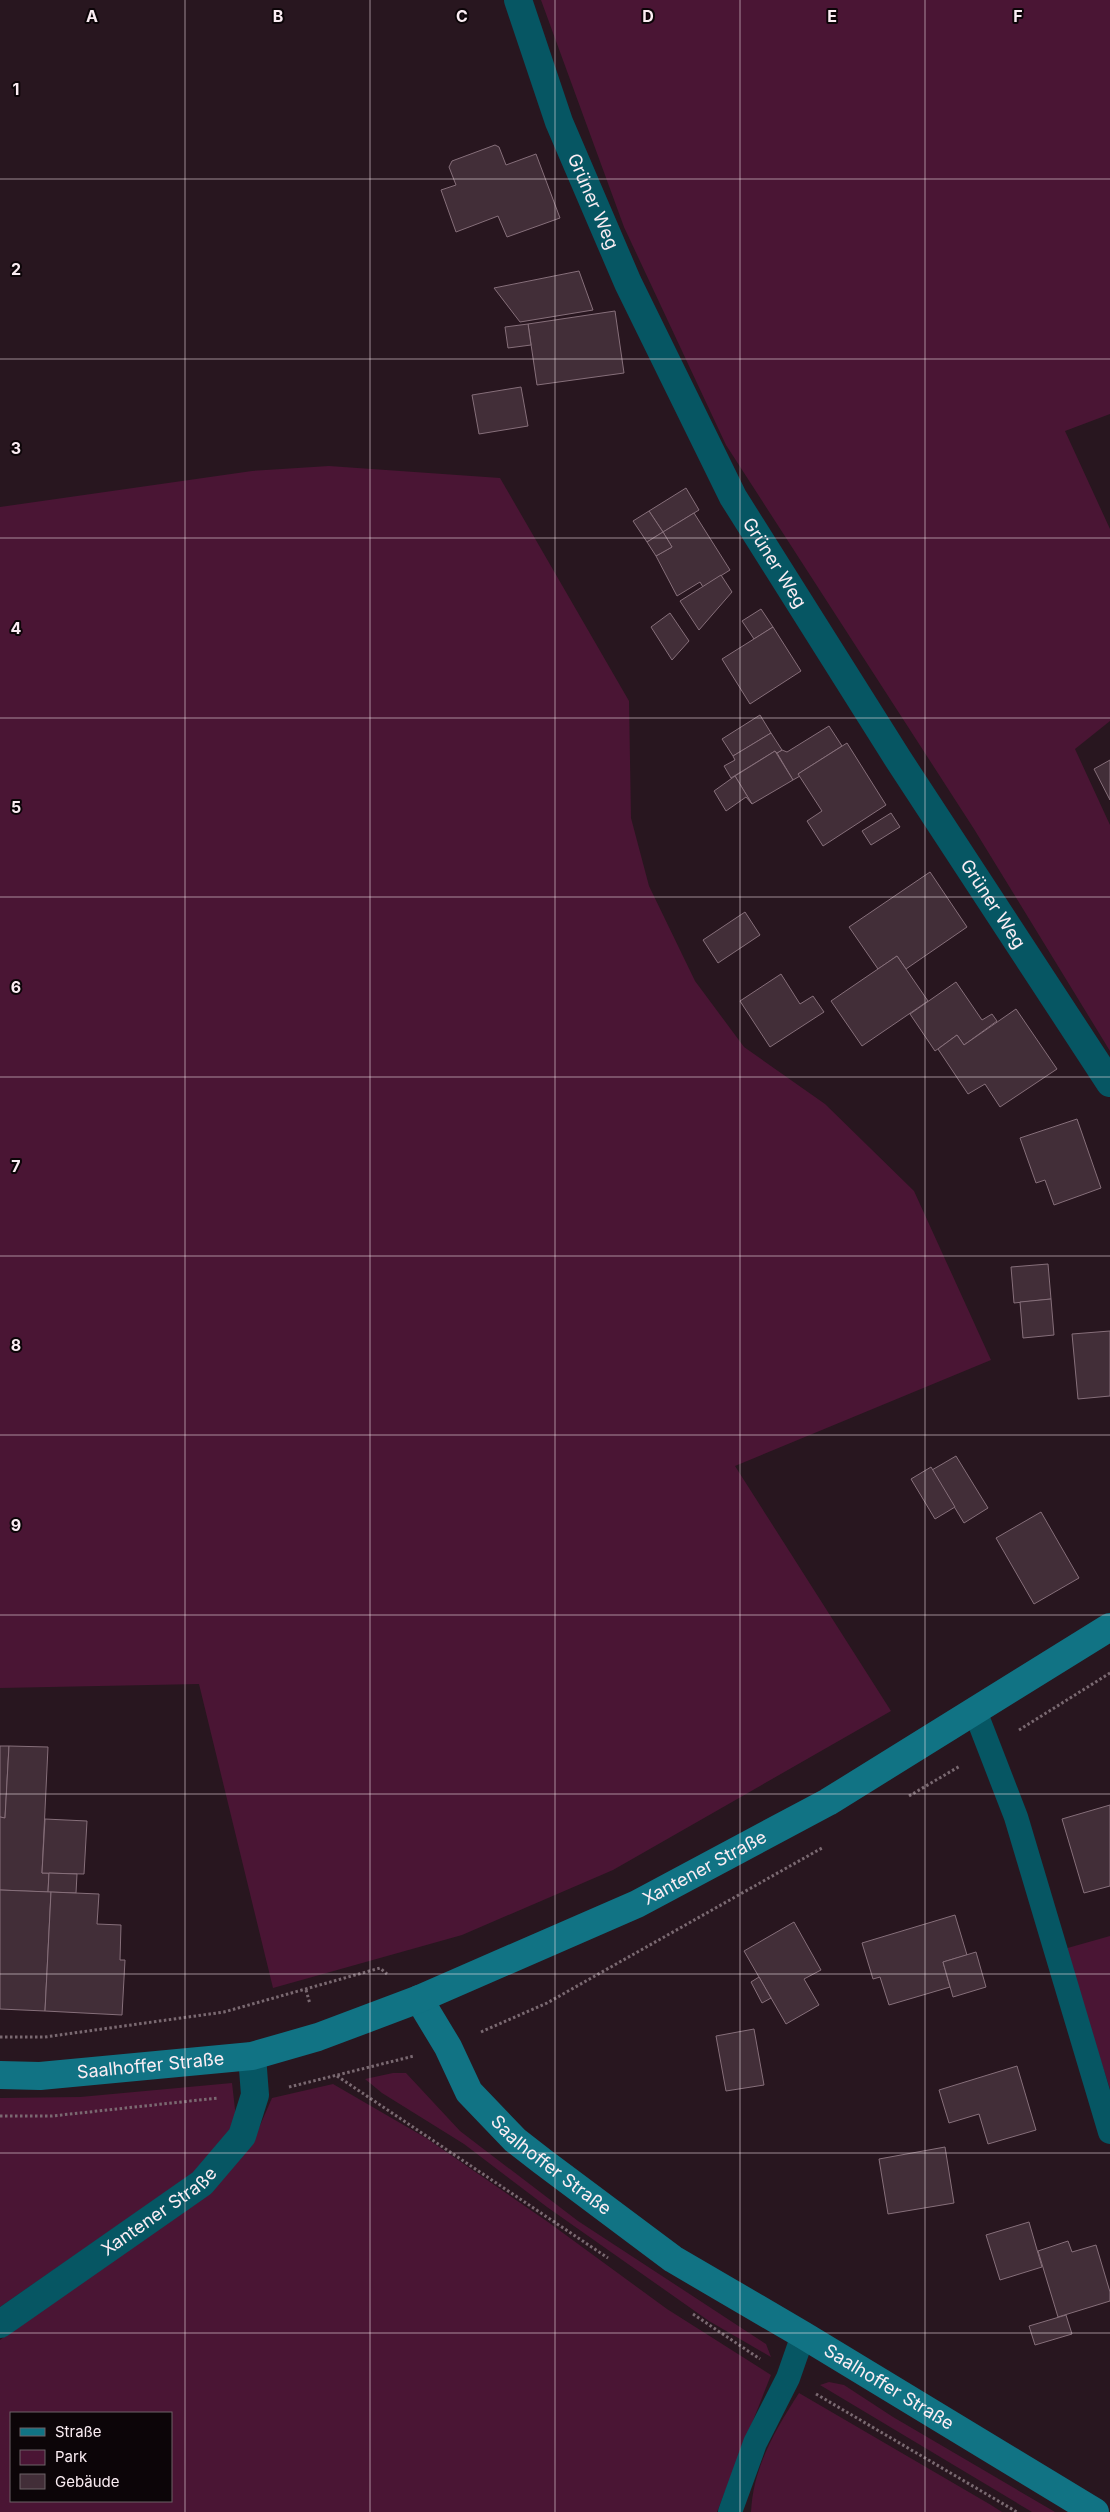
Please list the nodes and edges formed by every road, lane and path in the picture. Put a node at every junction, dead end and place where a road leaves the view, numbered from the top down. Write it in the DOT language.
graph roads {
  1 [pos="518,0"];
  2 [pos="1110,1083"];
  3 [pos="1110,1627"];
  4 [pos="975,1711"];
  5 [pos="419,1999"];
  6 [pos="0,2037"];
  7 [pos="252,2056"];
  8 [pos="0,2076"];
  9 [pos="1110,2132"];
  10 [pos="0,2324"];
  11 [pos="803,2335"];
  12 [pos="730,2512"];
  13 [pos="1095,2512"];
  1 -- 2 [label="street, Grüner Weg"];
  3 -- 4 [label="main road, Xantener Straße"];
  4 -- 5 [label="main road, Xantener Straße"];
  4 -- 9 [label="lane"];
  5 -- 6 [label="path"];
  5 -- 7 [label="main road, Saalhoffer Straße"];
  5 -- 11 [label="main road, Saalhoffer Straße"];
  7 -- 8 [label="main road, Saalhoffer Straße"];
  7 -- 10 [label="street, Xantener Straße"];
  11 -- 12 [label="lane"];
  11 -- 13 [label="main road, Saalhoffer Straße"];
}
